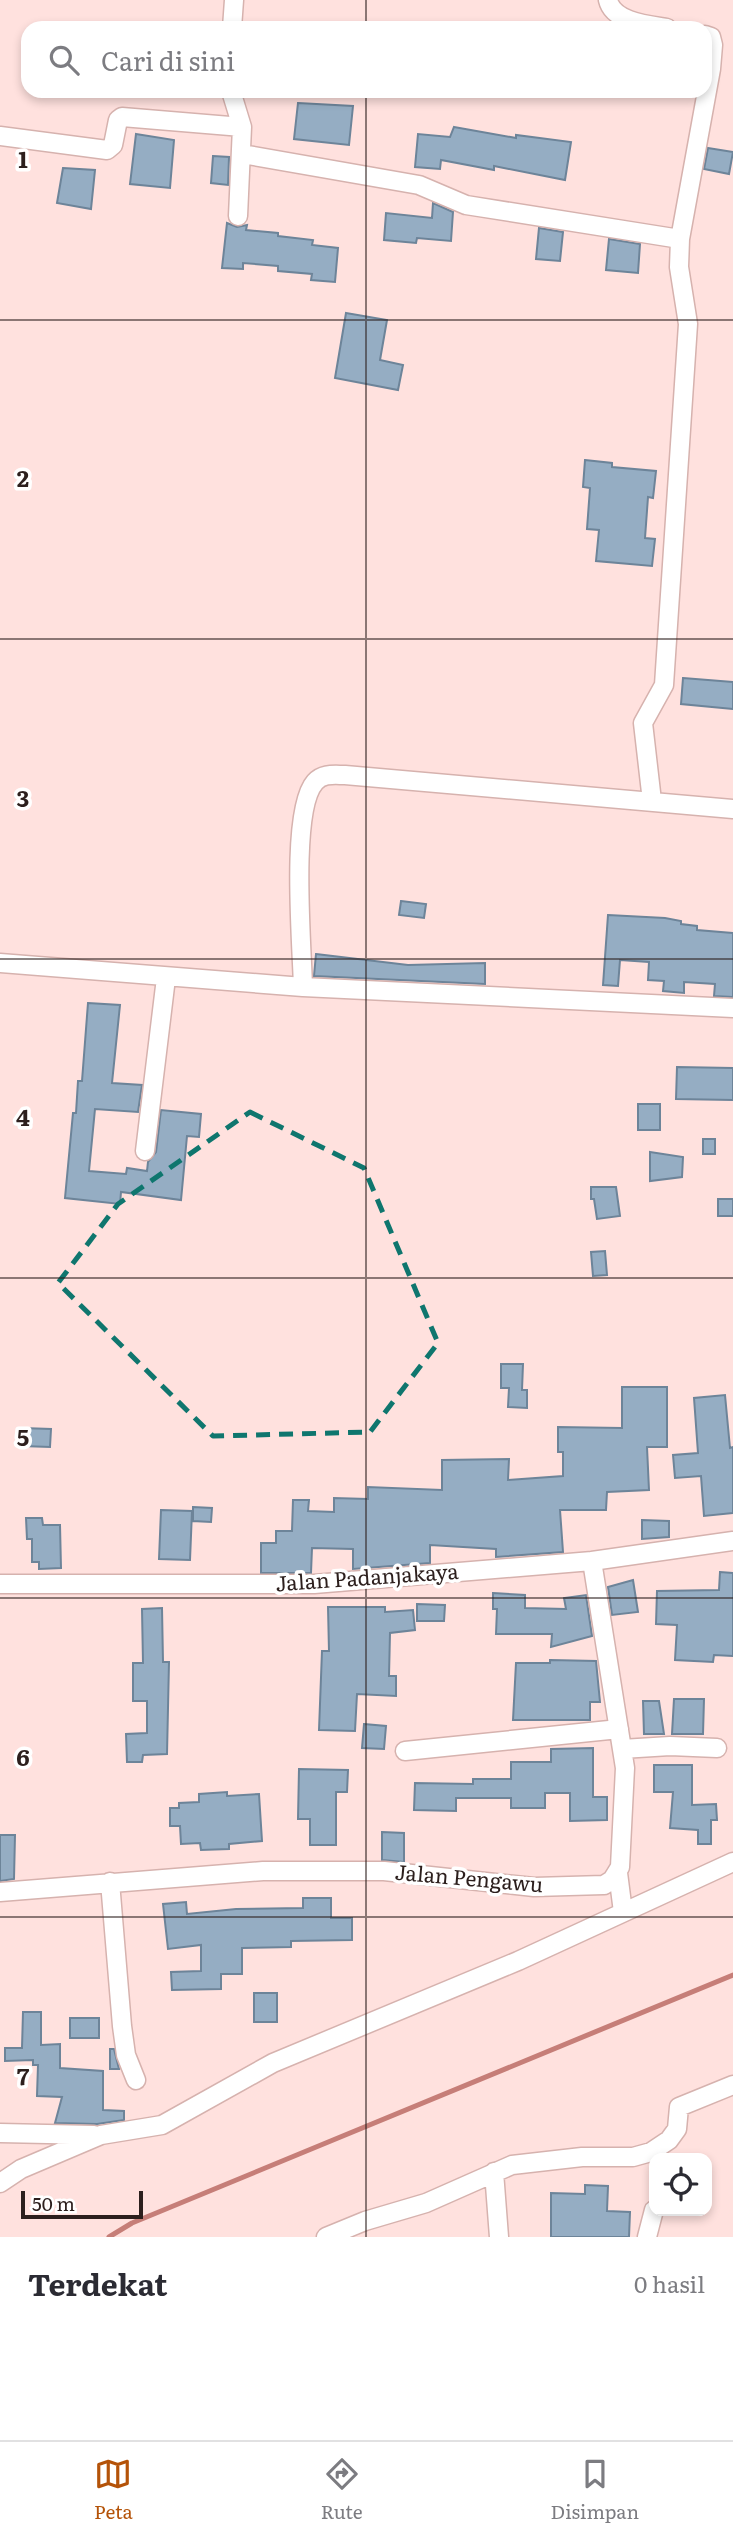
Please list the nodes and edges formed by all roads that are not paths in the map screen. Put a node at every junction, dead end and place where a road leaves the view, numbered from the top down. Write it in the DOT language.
graph roads {
  1 [pos="234,0"];
  2 [pos="608,0"];
  3 [pos="232,21"];
  4 [pos="631,21"];
  5 [pos="233,98"];
  6 [pos="705,98"];
  7 [pos="242,127"];
  8 [pos="0,136"];
  9 [pos="242,154"];
  10 [pos="238,216"];
  11 [pos="680,239"];
  12 [pos="652,801"];
  13 [pos="733,810"];
  14 [pos="0,963"];
  15 [pos="166,978"];
  16 [pos="303,986"];
  17 [pos="733,1008"];
  18 [pos="145,1151"];
  19 [pos="733,1541"];
  20 [pos="592,1561"];
  21 [pos="0,1584"];
  22 [pos="619,1729"];
  23 [pos="717,1748"];
  24 [pos="622,1749"];
  25 [pos="404,1751"];
  26 [pos="733,1861"];
  27 [pos="618,1873"];
  28 [pos="110,1882"];
  29 [pos="0,1892"];
  30 [pos="623,1912"];
  31 [pos="136,2080"];
  32 [pos="733,2085"];
  33 [pos="677,2129"];
  34 [pos="0,2133"];
  35 [pos="102,2135"];
  36 [pos="670,2153"];
  37 [pos="494,2172"];
  38 [pos="0,2183"];
  39 [pos="378,2216"];
  40 [pos="652,2216"];
  41 [pos="326,2237"];
  42 [pos="366,2237"];
  43 [pos="499,2237"];
  44 [pos="647,2237"];
  1 -- 3 [label="street"];
  2 -- 4 [label="street"];
  5 -- 7 [label="street"];
  6 -- 11 [label="street"];
  7 -- 8 [label="street"];
  7 -- 9 [label="street"];
  9 -- 10 [label="street"];
  9 -- 11 [label="street"];
  11 -- 12 [label="street"];
  12 -- 13 [label="street"];
  12 -- 16 [label="street"];
  14 -- 15 [label="street"];
  15 -- 16 [label="street"];
  15 -- 18 [label="street"];
  16 -- 17 [label="street"];
  19 -- 20 [label="street, Jalan Padanjakaya"];
  20 -- 21 [label="street, Jalan Padanjakaya"];
  20 -- 22 [label="street"];
  22 -- 24 [label="street"];
  22 -- 25 [label="street"];
  23 -- 24 [label="street"];
  24 -- 27 [label="street"];
  26 -- 30 [label="street"];
  27 -- 28 [label="street, Jalan Pengawu"];
  27 -- 30 [label="street"];
  28 -- 29 [label="street, Jalan Pengawu"];
  28 -- 31 [label="street"];
  30 -- 35 [label="street"];
  32 -- 33 [label="street"];
  33 -- 36 [label="street"];
  33 -- 37 [label="street"];
  34 -- 35 [label="street"];
  35 -- 38 [label="street"];
  37 -- 39 [label="street"];
  37 -- 43 [label="street"];
  39 -- 41 [label="street"];
  39 -- 42 [label="street"];
  40 -- 44 [label="street"];
}
